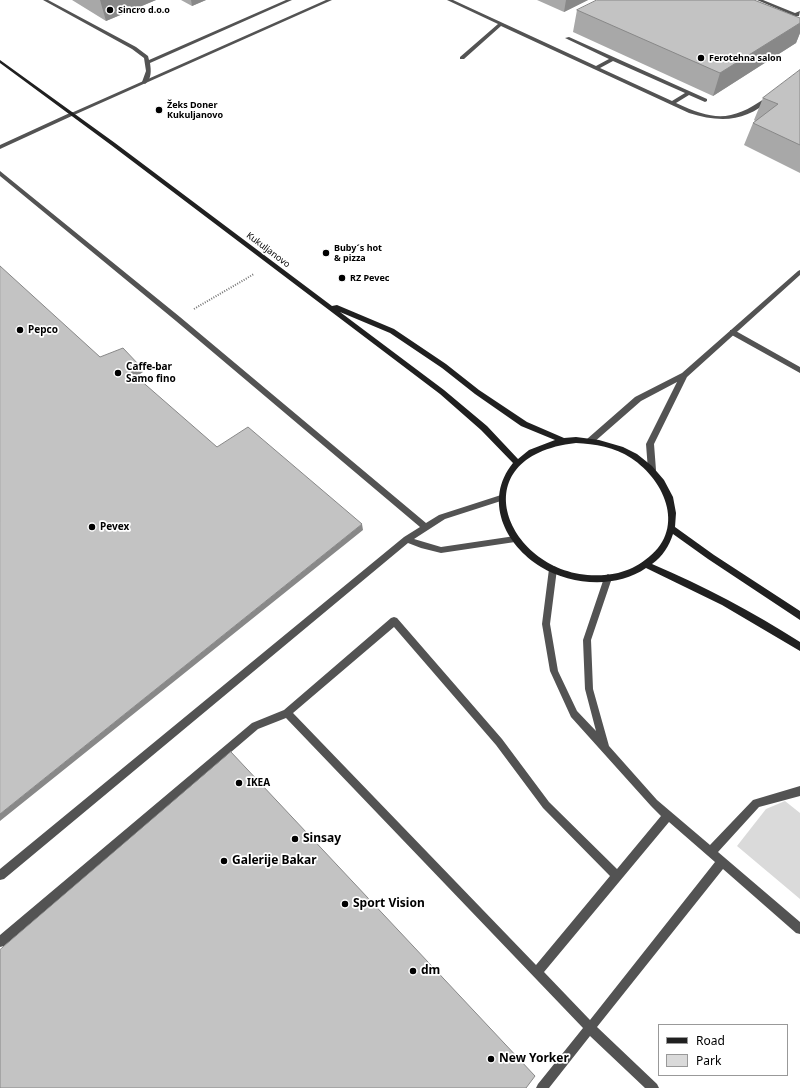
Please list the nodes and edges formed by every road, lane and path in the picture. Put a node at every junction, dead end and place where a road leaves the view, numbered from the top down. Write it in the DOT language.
graph roads {
  1 [pos="45,0"];
  2 [pos="290,0"];
  3 [pos="330,0"];
  4 [pos="449,0"];
  5 [pos="759,0"];
  6 [pos="798,14"];
  7 [pos="501,24"];
  8 [pos="777,24"];
  9 [pos="567,38"];
  10 [pos="462,58"];
  11 [pos="613,59"];
  12 [pos="0,61"];
  13 [pos="148,62"];
  14 [pos="596,68"];
  15 [pos="145,82"];
  16 [pos="688,93"];
  17 [pos="776,93"];
  18 [pos="705,100"];
  19 [pos="672,103"];
  20 [pos="72,114"];
  21 [pos="0,147"];
  22 [pos="0,173"];
  23 [pos="800,272"];
  24 [pos="254,274"];
  25 [pos="325,304"];
  26 [pos="178,319"];
  27 [pos="732,332"];
  28 [pos="800,370"];
  29 [pos="684,375"];
  30 [pos="590,440"];
  31 [pos="563,441"];
  32 [pos="517,463"];
  33 [pos="652,470"];
  34 [pos="501,498"];
  35 [pos="425,527"];
  36 [pos="672,529"];
  37 [pos="407,539"];
  38 [pos="515,539"];
  39 [pos="647,565"];
  40 [pos="553,569"];
  41 [pos="608,578"];
  42 [pos="800,616"];
  43 [pos="800,647"];
  44 [pos="287,713"];
  45 [pos="604,748"];
  46 [pos="800,791"];
  47 [pos="668,815"];
  48 [pos="711,852"];
  49 [pos="722,862"];
  50 [pos="0,875"];
  51 [pos="617,876"];
  52 [pos="800,929"];
  53 [pos="0,942"];
  54 [pos="537,972"];
  55 [pos="589,1027"];
  56 [pos="542,1088"];
  57 [pos="653,1088"];
  1 -- 13 [label="street"];
  2 -- 13 [label="street"];
  3 -- 15 [label="street"];
  4 -- 7 [label="street"];
  5 -- 6 [label="street"];
  6 -- 8 [label="street"];
  7 -- 10 [label="street"];
  7 -- 14 [label="street"];
  9 -- 11 [label="street"];
  11 -- 14 [label="street"];
  11 -- 16 [label="street"];
  12 -- 20 [label="main road, Kukuljanovo"];
  13 -- 15 [label="street"];
  14 -- 19 [label="street"];
  15 -- 20 [label="street"];
  16 -- 18 [label="street"];
  16 -- 19 [label="street"];
  17 -- 19 [label="street"];
  20 -- 21 [label="street"];
  20 -- 25 [label="main road, Kukuljanovo"];
  22 -- 26 [label="street"];
  23 -- 27 [label="street"];
  24 -- 26 [label="path"];
  25 -- 31 [label="main road"];
  25 -- 32 [label="main road, Kukuljanovo"];
  26 -- 35 [label="street"];
  27 -- 28 [label="street"];
  27 -- 29 [label="street"];
  29 -- 30 [label="street"];
  29 -- 33 [label="street"];
  30 -- 31 [label="main road"];
  30 -- 33 [label="main road"];
  31 -- 32 [label="main road"];
  32 -- 34 [label="main road"];
  33 -- 36 [label="main road"];
  34 -- 35 [label="street"];
  34 -- 38 [label="main road"];
  35 -- 37 [label="street"];
  36 -- 39 [label="main road"];
  36 -- 42 [label="main road"];
  37 -- 38 [label="street"];
  37 -- 50 [label="street"];
  38 -- 40 [label="main road"];
  39 -- 41 [label="main road"];
  39 -- 43 [label="main road"];
  40 -- 41 [label="main road"];
  40 -- 45 [label="street"];
  41 -- 45 [label="street"];
  44 -- 51 [label="street"];
  44 -- 53 [label="street"];
  44 -- 54 [label="street"];
  45 -- 47 [label="street"];
  46 -- 48 [label="street"];
  47 -- 48 [label="street"];
  47 -- 51 [label="street"];
  48 -- 49 [label="street"];
  49 -- 52 [label="street"];
  49 -- 55 [label="street"];
  51 -- 54 [label="street"];
  54 -- 55 [label="street"];
  55 -- 56 [label="street"];
  55 -- 57 [label="street"];
}
